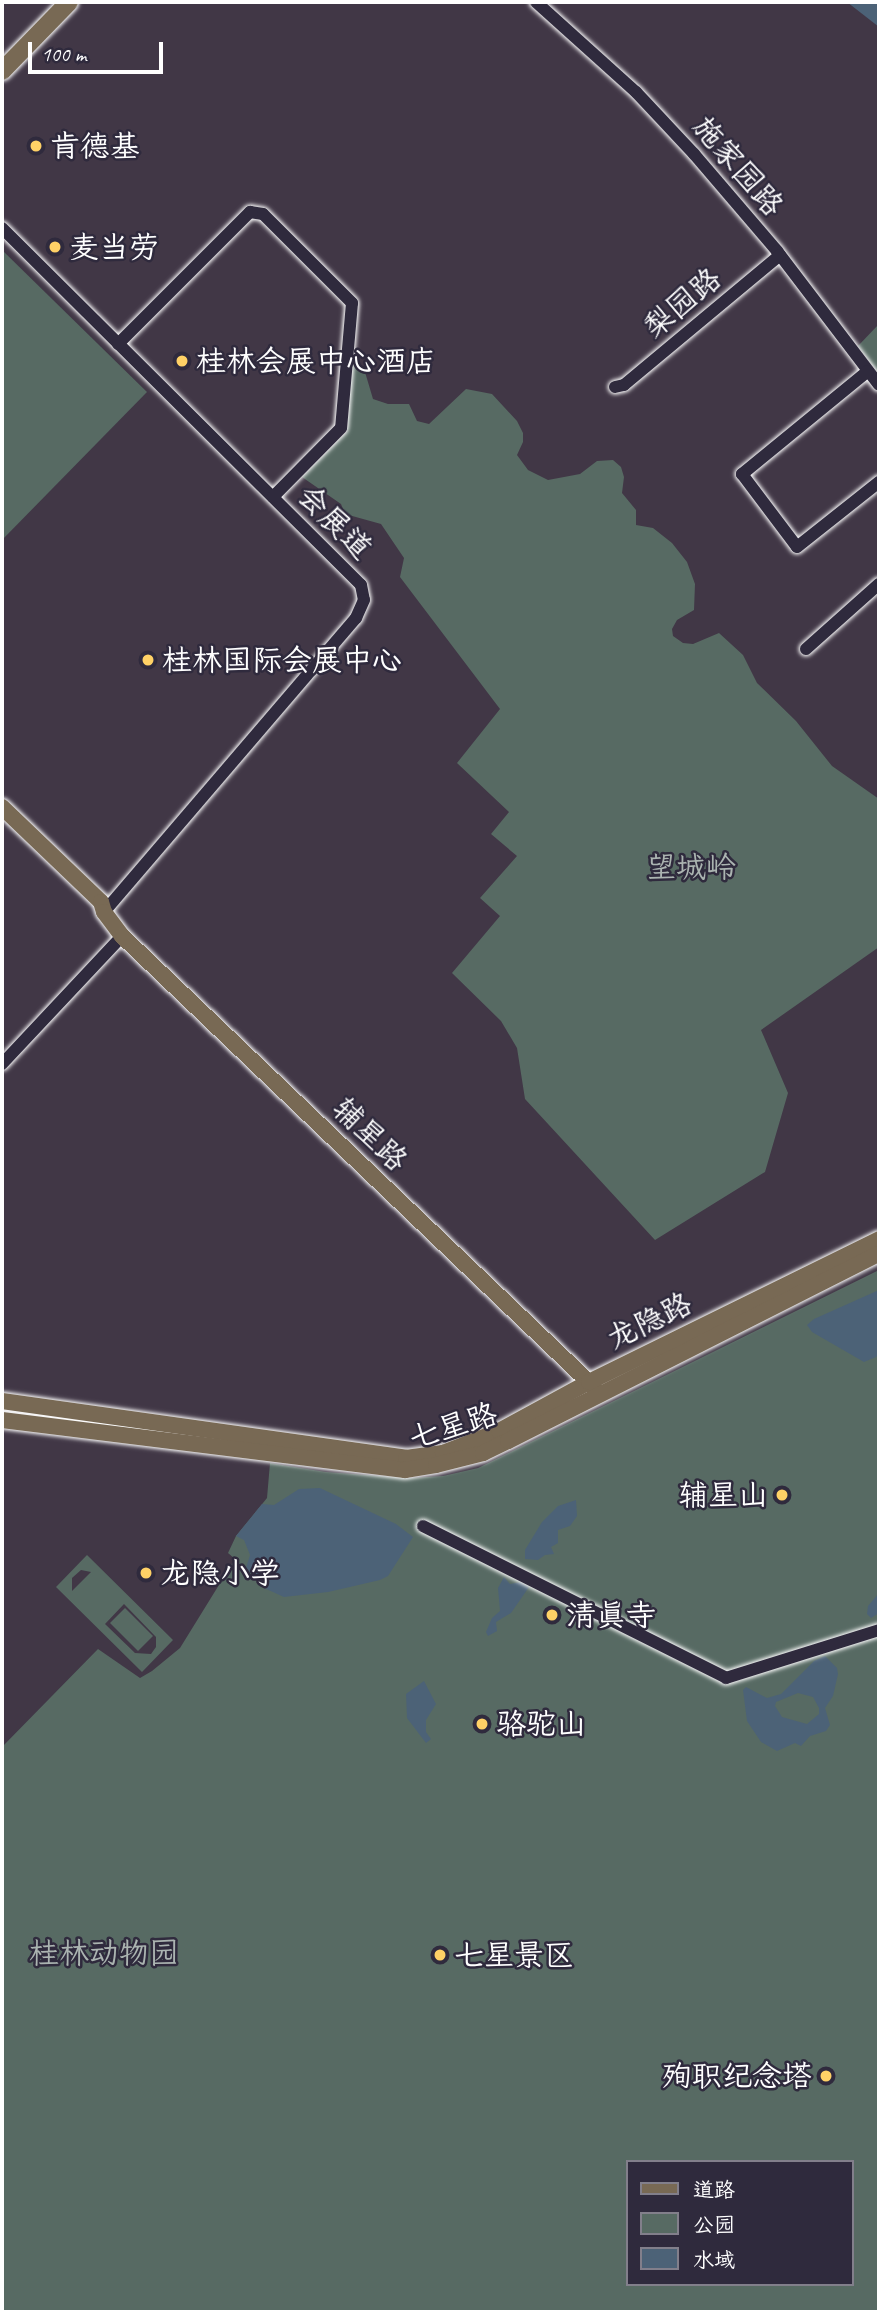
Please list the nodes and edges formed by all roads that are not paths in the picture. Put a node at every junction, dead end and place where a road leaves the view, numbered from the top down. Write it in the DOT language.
graph roads {
  1 [pos="54,2"];
  2 [pos="69,2"];
  3 [pos="536,2"];
  4 [pos="2,56"];
  5 [pos="2,71"];
  6 [pos="2,228"];
  7 [pos="780,255"];
  8 [pos="118,344"];
  9 [pos="868,371"];
  10 [pos="879,386"];
  11 [pos="615,387"];
  12 [pos="879,482"];
  13 [pos="273,497"];
  14 [pos="879,584"];
  15 [pos="806,649"];
  16 [pos="2,807"];
  17 [pos="2,820"];
  18 [pos="104,912"];
  19 [pos="122,936"];
  20 [pos="2,1064"];
  21 [pos="879,1239"];
  22 [pos="879,1254"];
  23 [pos="589,1382"];
  24 [pos="601,1394"];
  25 [pos="2,1401"];
  26 [pos="2,1420"];
  27 [pos="443,1453"];
  28 [pos="423,1526"];
  29 [pos="879,1630"];
  1 -- 4 [label="highway"];
  2 -- 5 [label="highway"];
  3 -- 7 [label="street, 施家园路"];
  6 -- 8 [label="street, 会展道"];
  7 -- 9 [label="street, 施家园路"];
  7 -- 11 [label="street, 梨园路"];
  8 -- 13 [label="street, 会展道"];
  8 -- 13 [label="street"];
  9 -- 10 [label="street, 施家园路"];
  9 -- 12 [label="street"];
  13 -- 18 [label="street, 会展道"];
  14 -- 15 [label="street"];
  16 -- 18 [label="main road, 辅星路"];
  17 -- 18 [label="main road, 辅星路"];
  18 -- 19 [label="main road, 辅星路"];
  19 -- 20 [label="street"];
  19 -- 23 [label="main road, 辅星路"];
  21 -- 23 [label="main road, 龙隐路"];
  22 -- 24 [label="main road, 七星路"];
  23 -- 24 [label="main road, 辅星路"];
  23 -- 27 [label="main road, 龙隐路"];
  24 -- 26 [label="main road, 七星路"];
  25 -- 27 [label="main road, 七星路"];
  28 -- 29 [label="street"];
}
